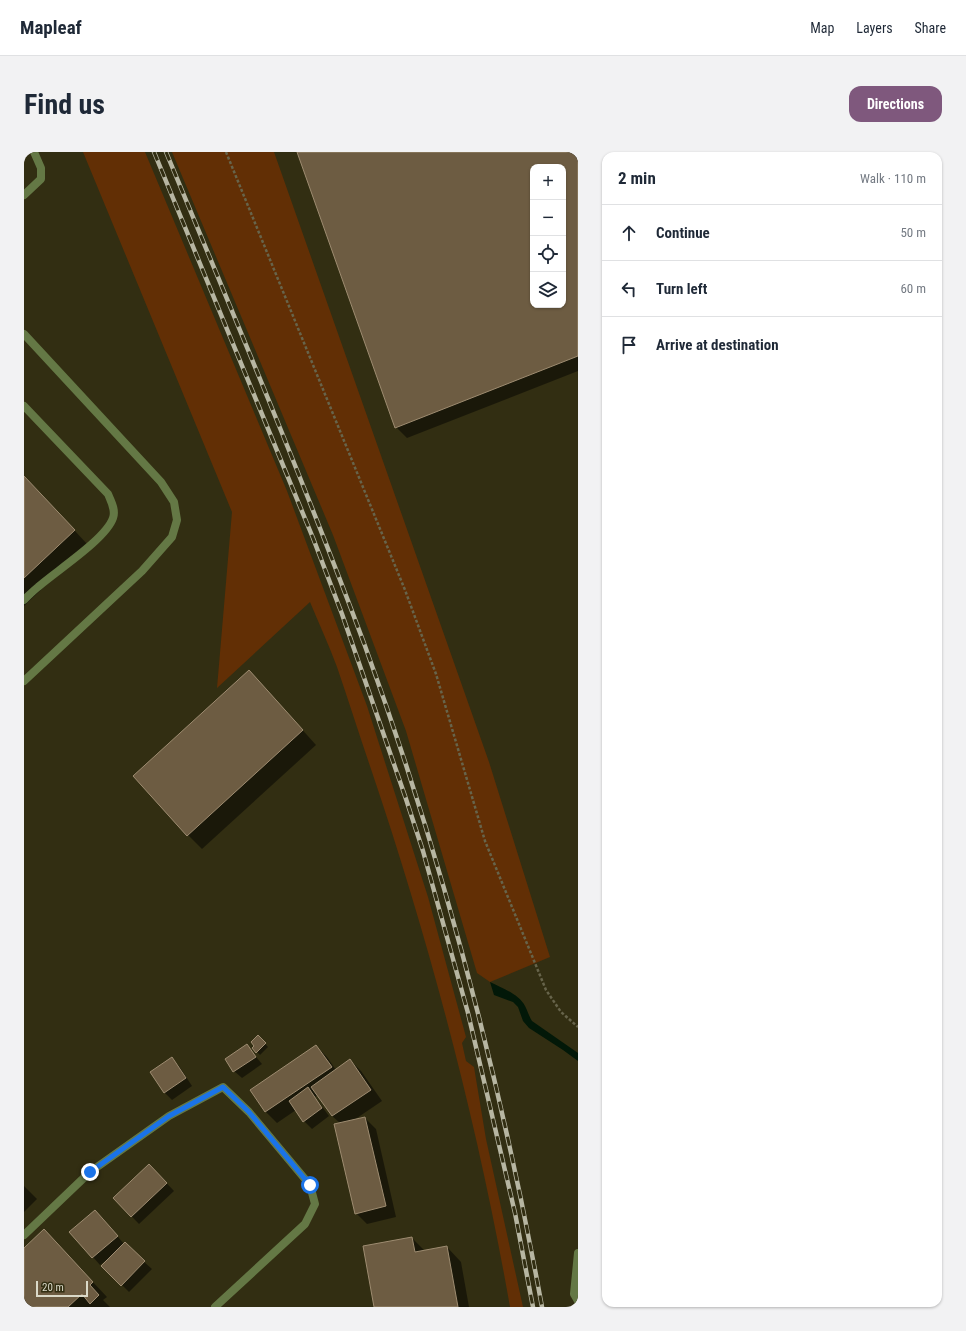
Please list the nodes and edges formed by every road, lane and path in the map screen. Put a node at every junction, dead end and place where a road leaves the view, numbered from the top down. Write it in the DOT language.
graph roads {
  1 [pos="34,152"];
  2 [pos="226,152"];
  3 [pos="24,195"];
  4 [pos="24,334"];
  5 [pos="24,406"];
  6 [pos="24,600"];
  7 [pos="24,681"];
  8 [pos="578,1027"];
  9 [pos="24,1235"];
  10 [pos="578,1253"];
  11 [pos="578,1301"];
  12 [pos="215,1307"];
  1 -- 3 [label="lane"];
  2 -- 8 [label="path"];
  4 -- 7 [label="lane"];
  5 -- 6 [label="lane"];
  9 -- 12 [label="lane"];
  10 -- 11 [label="lane"];
}
